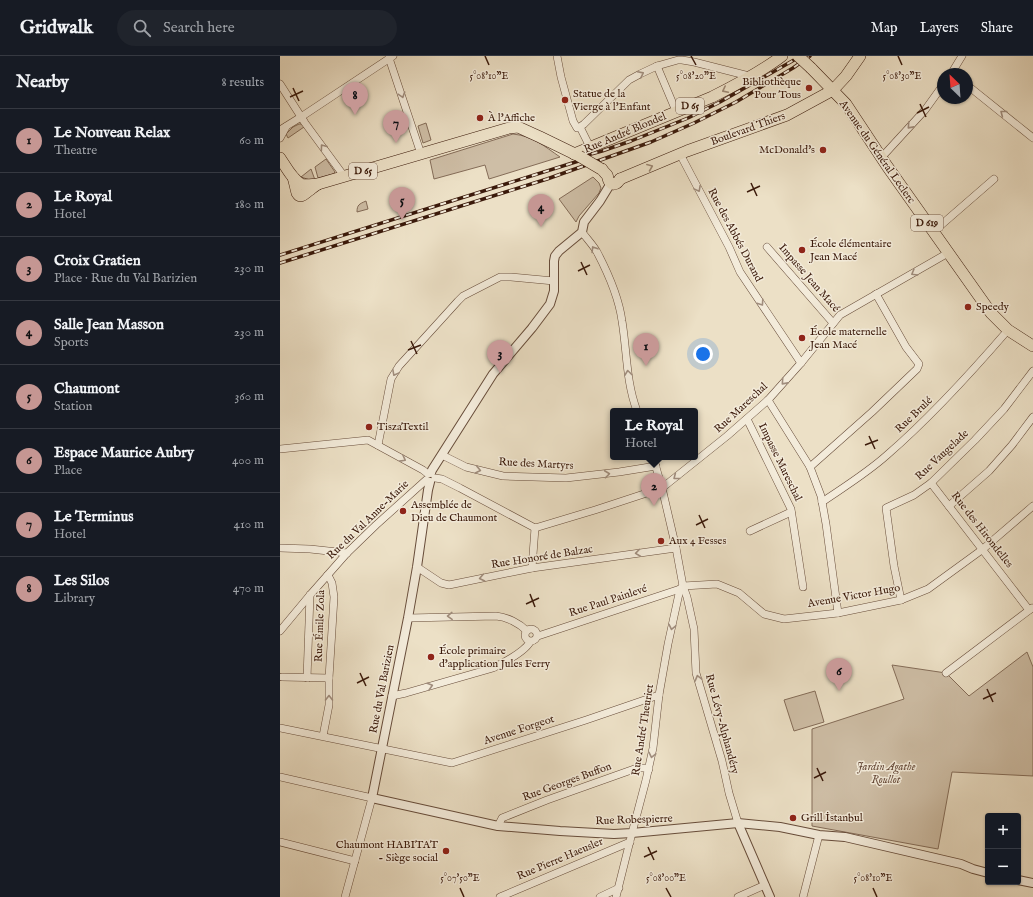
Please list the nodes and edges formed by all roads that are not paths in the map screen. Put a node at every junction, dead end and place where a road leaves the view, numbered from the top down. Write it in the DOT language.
graph roads {
  1 [pos="557,56"];
  2 [pos="782,56"];
  3 [pos="798,56"];
  4 [pos="860,56"];
  5 [pos="962,56"];
  6 [pos="391,57"];
  7 [pos="657,66"];
  8 [pos="955,68"];
  9 [pos="749,76"];
  10 [pos="280,84"];
  11 [pos="833,90"];
  12 [pos="973,91"];
  13 [pos="937,93"];
  14 [pos="676,112"];
  15 [pos="301,117"];
  16 [pos="579,127"];
  17 [pos="283,128"];
  18 [pos="280,138"];
  19 [pos="1033,138"];
  20 [pos="590,147"];
  21 [pos="421,154"];
  22 [pos="680,154"];
  23 [pos="576,155"];
  24 [pos="280,158"];
  25 [pos="881,158"];
  26 [pos="609,175"];
  27 [pos="344,176"];
  28 [pos="994,179"];
  29 [pos="582,232"];
  30 [pos="933,232"];
  31 [pos="767,247"];
  32 [pos="948,253"];
  33 [pos="554,281"];
  34 [pos="876,294"];
  35 [pos="833,323"];
  36 [pos="1008,330"];
  37 [pos="1033,346"];
  38 [pos="801,363"];
  39 [pos="1033,371"];
  40 [pos="768,400"];
  41 [pos="636,408"];
  42 [pos="1033,417"];
  43 [pos="747,419"];
  44 [pos="378,445"];
  45 [pos="280,449"];
  46 [pos="442,455"];
  47 [pos="698,459"];
  48 [pos="654,460"];
  49 [pos="697,460"];
  50 [pos="656,466"];
  51 [pos="810,467"];
  52 [pos="430,477"];
  53 [pos="931,483"];
  54 [pos="662,488"];
  55 [pos="822,502"];
  56 [pos="949,506"];
  57 [pos="1033,506"];
  58 [pos="791,512"];
  59 [pos="536,528"];
  60 [pos="750,531"];
  61 [pos="280,548"];
  62 [pos="676,548"];
  63 [pos="983,549"];
  64 [pos="347,553"];
  65 [pos="417,567"];
  66 [pos="532,568"];
  67 [pos="327,576"];
  68 [pos="803,587"];
  69 [pos="682,588"];
  70 [pos="310,595"];
  71 [pos="901,600"];
  72 [pos="1031,609"];
  73 [pos="838,612"];
  74 [pos="408,618"];
  75 [pos="280,631"];
  76 [pos="527,631"];
  77 [pos="538,636"];
  78 [pos="530,642"];
  79 [pos="946,673"];
  80 [pos="282,677"];
  81 [pos="307,678"];
  82 [pos="329,678"];
  83 [pos="660,695"];
  84 [pos="392,696"];
  85 [pos="280,728"];
  86 [pos="323,736"];
  87 [pos="382,749"];
  88 [pos="649,769"];
  89 [pos="280,777"];
  90 [pos="372,798"];
  91 [pos="738,824"];
  92 [pos="498,826"];
  93 [pos="819,835"];
  94 [pos="631,837"];
  95 [pos="280,842"];
  96 [pos="355,861"];
  97 [pos="985,872"];
  98 [pos="1021,881"];
  99 [pos="1033,883"];
  100 [pos="765,885"];
  101 [pos="619,888"];
  102 [pos="345,897"];
  103 [pos="500,897"];
  104 [pos="600,897"];
  105 [pos="616,897"];
  106 [pos="738,897"];
  107 [pos="770,897"];
  108 [pos="803,897"];
  1 -- 16 [label="street"];
  2 -- 9 [label="main road, Rue André Blondel / D 65"];
  3 -- 11 [label="main road, Avenue du Général Leclerc / D 619, bridge"];
  4 -- 11 [label="main road, Boulevard Thiers"];
  5 -- 8 [label="street"];
  6 -- 15 [label="street"];
  6 -- 21 [label="street, one-way"];
  7 -- 9 [label="street"];
  7 -- 14 [label="street"];
  16 -- 7 [label="street, one-way"];
  9 -- 14 [label="main road, Rue André Blondel / D 65, one-way"];
  10 -- 15 [label="street"];
  11 -- 22 [label="main road, Boulevard Thiers"];
  11 -- 25 [label="main road, Avenue du Général Leclerc / D 619"];
  19 -- 12 [label="street, one-way"];
  13 -- 25 [label="street, one-way"];
  14 -- 20 [label="main road, Rue André Blondel / D 65"];
  15 -- 17 [label="street"];
  27 -- 15 [label="street, one-way"];
  16 -- 20 [label="street"];
  17 -- 18 [label="street"];
  20 -- 23 [label="main road, Rue André Blondel / D 65"];
  21 -- 23 [label="main road, D 65"];
  21 -- 27 [label="main road, D 65"];
  26 -- 22 [label="main road, Boulevard Thiers, one-way"];
  22 -- 38 [label="street, Rue des Abbés Durand, one-way"];
  23 -- 26 [label="main road, D 65, bridge"];
  24 -- 27 [label="main road, D 65"];
  25 -- 30 [label="main road, Avenue du Général Leclerc / D 619"];
  26 -- 29 [label="street, Rue du Val Barizien"];
  28 -- 30 [label="street"];
  29 -- 33 [label="street, Rue du Val Barizien"];
  41 -- 29 [label="street, one-way"];
  30 -- 32 [label="main road, Avenue du Général Leclerc / D 619"];
  31 -- 35 [label="street, Impasse Jean Macé"];
  32 -- 34 [label="street, Rue Mareschal, one-way"];
  32 -- 36 [label="main road, Avenue du Général Leclerc / D 619"];
  33 -- 44 [label="street, one-way"];
  33 -- 46 [label="street, Rue du Val Barizien"];
  34 -- 35 [label="street, Rue Mareschal"];
  34 -- 51 [label="street"];
  35 -- 38 [label="street, Rue Mareschal"];
  36 -- 37 [label="main road, Avenue du Général Leclerc / D 619"];
  36 -- 55 [label="street, Rue Brulé"];
  38 -- 40 [label="street, Rue Mareschal, one-way"];
  39 -- 53 [label="street, Rue Vaugelade"];
  40 -- 43 [label="street, Rue Mareschal"];
  40 -- 51 [label="street"];
  42 -- 56 [label="street"];
  43 -- 47 [label="street, Rue Mareschal, one-way"];
  43 -- 58 [label="street, Impasse Mareschal"];
  44 -- 45 [label="street"];
  44 -- 52 [label="street, one-way"];
  46 -- 50 [label="street, Rue des Martyrs, one-way"];
  46 -- 52 [label="street, Rue du Val Barizien"];
  48 -- 50 [label="street, Rue Lévy-Alphandéry"];
  49 -- 54 [label="street, Rue Mareschal, one-way"];
  50 -- 54 [label="street, Rue Lévy-Alphandéry"];
  51 -- 55 [label="street"];
  52 -- 59 [label="street"];
  52 -- 64 [label="street, Rue du Val Anne-Marie"];
  52 -- 65 [label="street, Rue du Val Barizien"];
  53 -- 56 [label="street, Rue des Hirondelles"];
  53 -- 71 [label="street, Rue Vaugelade"];
  54 -- 59 [label="street, Rue Mareschal"];
  54 -- 62 [label="street, Rue Lévy-Alphandéry"];
  55 -- 73 [label="street"];
  56 -- 63 [label="street, Rue des Hirondelles"];
  57 -- 63 [label="street, Avenue Victor Hugo"];
  58 -- 60 [label="street"];
  58 -- 68 [label="street, Impasse Mareschal"];
  59 -- 66 [label="street"];
  61 -- 64 [label="street"];
  62 -- 66 [label="street, Rue Honoré de Balzac, one-way"];
  62 -- 69 [label="street, Rue Lévy-Alphandéry"];
  63 -- 71 [label="street, Avenue Victor Hugo"];
  63 -- 72 [label="street, Rue des Hirondelles"];
  64 -- 67 [label="street, Rue du Val Anne-Marie"];
  66 -- 65 [label="street, Rue Honoré de Balzac, one-way"];
  65 -- 74 [label="street, Rue du Val Barizien"];
  67 -- 70 [label="street, Rue du Val Anne-Marie"];
  67 -- 82 [label="street, Rue Émile Zola"];
  69 -- 73 [label="street, Avenue Victor Hugo"];
  69 -- 77 [label="street, Rue Paul Painlevé"];
  69 -- 83 [label="street, Rue André Theuriet, one-way"];
  91 -- 69 [label="street, Rue Lévy-Alphandéry, one-way"];
  70 -- 75 [label="street, Rue du Val Anne-Marie"];
  70 -- 81 [label="street, Rue Émile Zola"];
  71 -- 73 [label="street, Avenue Victor Hugo"];
  72 -- 79 [label="street"];
  76 -- 74 [label="street, one-way"];
  74 -- 84 [label="street, Rue du Val Barizien"];
  76 -- 77 [label="street"];
  76 -- 78 [label="street"];
  77 -- 78 [label="street"];
  84 -- 78 [label="street, one-way"];
  80 -- 81 [label="street, Rue Émile Zola"];
  81 -- 82 [label="street, Rue Émile Zola"];
  86 -- 82 [label="street, Rue Émile Zola, one-way"];
  83 -- 87 [label="street, Avenue Forgeot"];
  83 -- 88 [label="street, Rue André Theuriet, one-way"];
  84 -- 87 [label="street, Rue du Val Barizien"];
  85 -- 86 [label="street, Avenue Forgeot"];
  86 -- 87 [label="street, Avenue Forgeot"];
  87 -- 90 [label="street, Rue du Val Barizien"];
  88 -- 92 [label="street, Rue Georges Buffon"];
  88 -- 94 [label="street, Rue André Theuriet"];
  89 -- 90 [label="street, Rue Robespierre"];
  90 -- 92 [label="street, Rue Robespierre"];
  90 -- 96 [label="street, Rue du Val Barizien"];
  91 -- 93 [label="street, Rue Robespierre"];
  91 -- 94 [label="street, Rue Robespierre"];
  91 -- 100 [label="street, Rue Lévy-Alphandéry"];
  92 -- 94 [label="street, Rue Robespierre"];
  93 -- 97 [label="street, Rue Robespierre"];
  93 -- 108 [label="street"];
  94 -- 101 [label="street, Rue André Theuriet"];
  94 -- 103 [label="street, Rue Pierre Haeusler"];
  95 -- 96 [label="street"];
  96 -- 102 [label="street, Rue du Val Barizien"];
  98 -- 99 [label="street"];
  100 -- 106 [label="street"];
  100 -- 107 [label="street, Rue Lévy-Alphandéry"];
  101 -- 104 [label="street"];
  101 -- 105 [label="street, Rue André Theuriet"];
}
